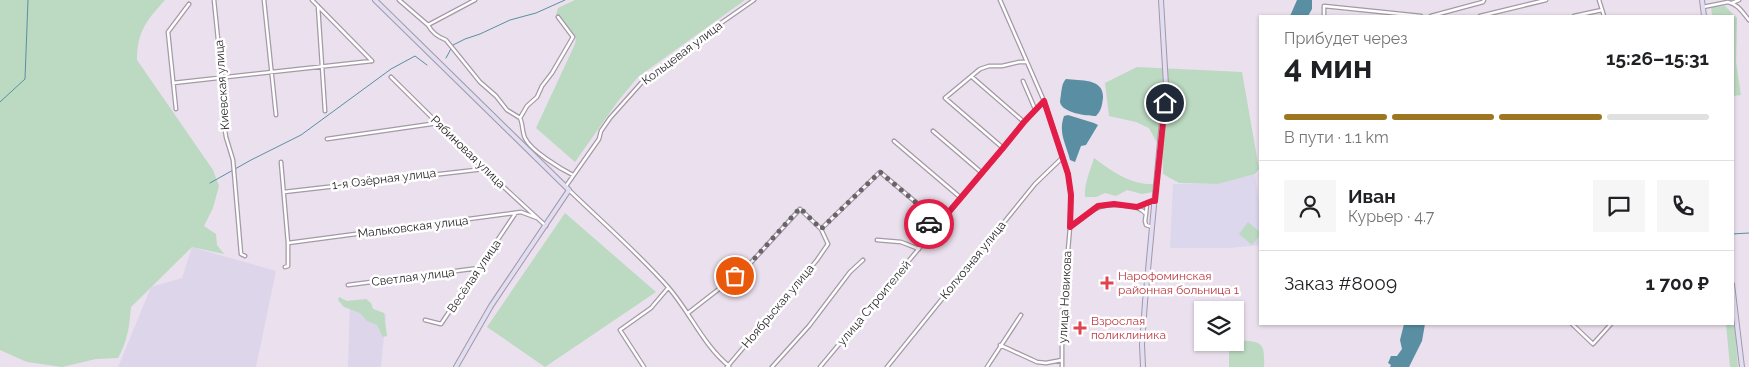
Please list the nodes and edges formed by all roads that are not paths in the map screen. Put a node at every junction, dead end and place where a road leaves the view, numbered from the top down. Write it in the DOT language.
graph roads {
  1 [pos="214,0"];
  2 [pos="264,0"];
  3 [pos="312,0"];
  4 [pos="375,0"];
  5 [pos="399,0"];
  6 [pos="475,0"];
  7 [pos="754,0"];
  8 [pos="1000,0"];
  9 [pos="1160,0"];
  10 [pos="1484,0"];
  11 [pos="1546,0"];
  12 [pos="1599,0"];
  13 [pos="1702,0"];
  14 [pos="1739,0"];
  15 [pos="1732,3"];
  16 [pos="189,4"];
  17 [pos="318,6"];
  18 [pos="1702,7"];
  19 [pos="1602,10"];
  20 [pos="1324,15"];
  21 [pos="1411,15"];
  22 [pos="1435,15"];
  23 [pos="1484,15"];
  24 [pos="1579,15"];
  25 [pos="1604,15"];
  26 [pos="1704,15"];
  27 [pos="558,17"];
  28 [pos="1749,20"];
  29 [pos="428,25"];
  30 [pos="1027,62"];
  31 [pos="321,67"];
  32 [pos="272,72"];
  33 [pos="391,77"];
  34 [pos="972,77"];
  35 [pos="222,78"];
  36 [pos="1023,81"];
  37 [pos="173,83"];
  38 [pos="1044,101"];
  39 [pos="176,109"];
  40 [pos="1035,109"];
  41 [pos="325,111"];
  42 [pos="276,115"];
  43 [pos="520,118"];
  44 [pos="1024,122"];
  45 [pos="438,123"];
  46 [pos="933,131"];
  47 [pos="327,139"];
  48 [pos="894,141"];
  49 [pos="1003,148"];
  50 [pos="1063,157"];
  51 [pos="281,162"];
  52 [pos="484,168"];
  53 [pos="982,172"];
  54 [pos="573,176"];
  55 [pos="567,188"];
  56 [pos="284,192"];
  57 [pos="961,198"];
  58 [pos="1155,201"];
  59 [pos="1147,202"];
  60 [pos="1137,207"];
  61 [pos="516,214"];
  62 [pos="1146,214"];
  63 [pos="537,218"];
  64 [pos="546,226"];
  65 [pos="1070,227"];
  66 [pos="1153,227"];
  67 [pos="821,229"];
  68 [pos="931,233"];
  69 [pos="877,240"];
  70 [pos="288,243"];
  71 [pos="919,249"];
  72 [pos="245,256"];
  73 [pos="863,260"];
  74 [pos="285,267"];
  75 [pos="479,268"];
  76 [pos="348,285"];
  77 [pos="668,288"];
  78 [pos="1734,301"];
  79 [pos="688,313"];
  80 [pos="1021,315"];
  81 [pos="425,320"];
  82 [pos="1573,325"];
  83 [pos="1610,325"];
  84 [pos="1000,345"];
  85 [pos="1063,360"];
  86 [pos="456,367"];
  87 [pos="644,367"];
  88 [pos="728,367"];
  89 [pos="772,367"];
  90 [pos="820,367"];
  91 [pos="887,367"];
  92 [pos="986,367"];
  93 [pos="1062,367"];
  94 [pos="1143,367"];
  95 [pos="1742,367"];
  1 -- 35 [label="street, Киевская улица"];
  2 -- 32 [label="street"];
  3 -- 17 [label="street"];
  4 -- 55 [label="street"];
  5 -- 29 [label="street"];
  6 -- 29 [label="street"];
  7 -- 54 [label="street, Кольцевая улица"];
  8 -- 30 [label="street, улица Новикова"];
  9 -- 58 [label="street"];
  10 -- 22 [label="street"];
  11 -- 23 [label="street"];
  12 -- 19 [label="street"];
  13 -- 18 [label="street"];
  14 -- 15 [label="street"];
  15 -- 18 [label="street"];
  15 -- 28 [label="street"];
  16 -- 37 [label="street"];
  17 -- 31 [label="street"];
  17 -- 31 [label="street"];
  18 -- 26 [label="street"];
  19 -- 24 [label="street"];
  19 -- 25 [label="street"];
  20 -- 21 [label="street"];
  27 -- 43 [label="street"];
  29 -- 43 [label="street"];
  30 -- 34 [label="street"];
  30 -- 38 [label="street, улица Новикова"];
  31 -- 32 [label="street"];
  31 -- 41 [label="street"];
  32 -- 35 [label="street"];
  32 -- 42 [label="street"];
  33 -- 45 [label="street, Рябиновая улица"];
  34 -- 44 [label="street"];
  34 -- 49 [label="street"];
  35 -- 37 [label="street"];
  35 -- 72 [label="street, Киевская улица"];
  36 -- 40 [label="street"];
  37 -- 39 [label="street"];
  38 -- 40 [label="street, улица Строителей"];
  38 -- 50 [label="street, улица Новикова"];
  40 -- 44 [label="street, улица Строителей"];
  43 -- 54 [label="street"];
  44 -- 49 [label="street, улица Строителей"];
  45 -- 47 [label="street"];
  45 -- 52 [label="street, Рябиновая улица"];
  46 -- 53 [label="street"];
  48 -- 57 [label="street"];
  49 -- 53 [label="street, улица Строителей"];
  50 -- 65 [label="street, улица Новикова"];
  50 -- 91 [label="street, Колхозная улица"];
  51 -- 56 [label="street"];
  52 -- 56 [label="street, 1-я Озёрная улица"];
  52 -- 63 [label="street, Рябиновая улица"];
  53 -- 57 [label="street, улица Строителей"];
  54 -- 55 [label="street, Кольцевая улица"];
  55 -- 64 [label="street, Кольцевая улица"];
  55 -- 77 [label="street"];
  56 -- 70 [label="street"];
  57 -- 68 [label="street, улица Строителей"];
  58 -- 59 [label="street"];
  58 -- 66 [label="street"];
  59 -- 60 [label="street"];
  59 -- 62 [label="street"];
  60 -- 62 [label="street"];
  60 -- 65 [label="street"];
  61 -- 63 [label="street, Мальковская улица"];
  61 -- 70 [label="street, Мальковская улица"];
  61 -- 75 [label="street, Весёлая улица"];
  62 -- 66 [label="street"];
  63 -- 64 [label="street, Рябиновая улица"];
  64 -- 86 [label="street, Кольцевая улица"];
  65 -- 85 [label="street, улица Новикова"];
  66 -- 94 [label="street"];
  67 -- 68 [label="street"];
  67 -- 79 [label="street"];
  67 -- 88 [label="street, Ноябрьская улица"];
  68 -- 71 [label="street, улица Строителей"];
  69 -- 71 [label="street"];
  70 -- 74 [label="street"];
  71 -- 90 [label="street, улица Строителей"];
  73 -- 89 [label="street"];
  75 -- 76 [label="street, Светлая улица"];
  75 -- 81 [label="street, Весёлая улица"];
  77 -- 79 [label="street"];
  77 -- 87 [label="street"];
  78 -- 95 [label="street"];
  79 -- 88 [label="street"];
  80 -- 84 [label="street"];
  82 -- 83 [label="street"];
  84 -- 85 [label="street"];
  84 -- 92 [label="street"];
  85 -- 93 [label="street, улица Новикова"];
}
